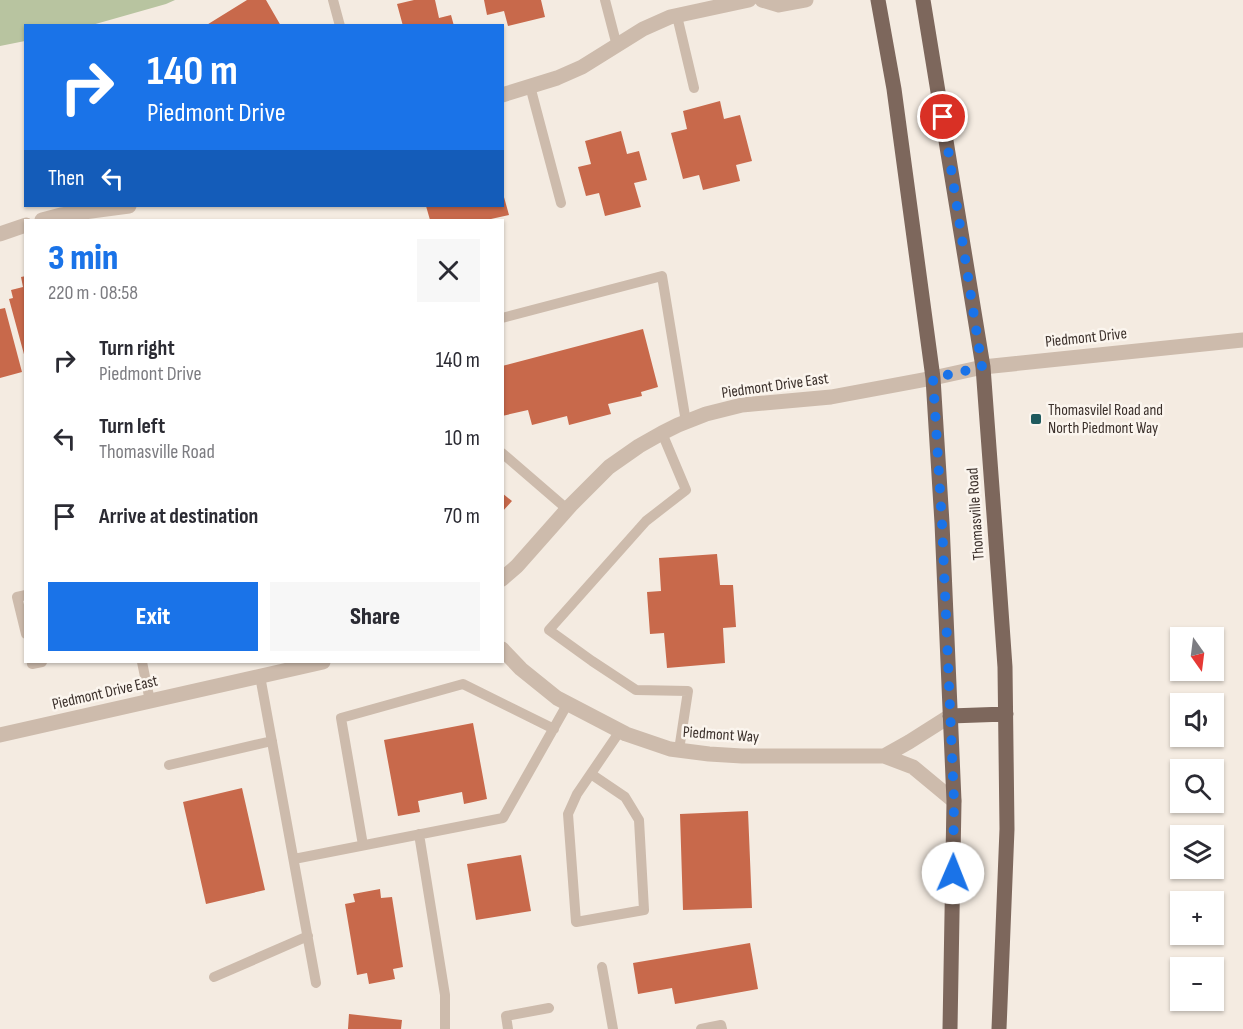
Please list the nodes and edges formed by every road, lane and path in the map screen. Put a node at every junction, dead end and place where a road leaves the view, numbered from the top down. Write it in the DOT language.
graph roads {
  1 [pos="333,0"];
  2 [pos="605,0"];
  3 [pos="749,0"];
  4 [pos="762,0"];
  5 [pos="806,0"];
  6 [pos="878,0"];
  7 [pos="923,0"];
  8 [pos="677,16"];
  9 [pos="339,24"];
  10 [pos="616,46"];
  11 [pos="530,86"];
  12 [pos="694,88"];
  13 [pos="504,94"];
  14 [pos="561,203"];
  15 [pos="121,207"];
  16 [pos="46,219"];
  17 [pos="24,226"];
  18 [pos="0,234"];
  19 [pos="504,317"];
  20 [pos="1243,340"];
  21 [pos="982,367"];
  22 [pos="933,378"];
  23 [pos="686,422"];
  24 [pos="662,433"];
  25 [pos="504,455"];
  26 [pos="567,509"];
  27 [pos="504,577"];
  28 [pos="24,595"];
  29 [pos="24,626"];
  30 [pos="504,651"];
  31 [pos="142,663"];
  32 [pos="318,663"];
  33 [pos="260,676"];
  34 [pos="150,701"];
  35 [pos="568,704"];
  36 [pos="1006,714"];
  37 [pos="950,716"];
  38 [pos="554,729"];
  39 [pos="620,730"];
  40 [pos="0,735"];
  41 [pos="272,741"];
  42 [pos="680,750"];
  43 [pos="884,756"];
  44 [pos="169,765"];
  45 [pos="591,774"];
  46 [pos="954,801"];
  47 [pos="419,834"];
  48 [pos="363,845"];
  49 [pos="294,858"];
  50 [pos="308,936"];
  51 [pos="602,967"];
  52 [pos="214,977"];
  53 [pos="316,983"];
  54 [pos="549,1008"];
  55 [pos="445,1029"];
  56 [pos="508,1029"];
  57 [pos="613,1029"];
  58 [pos="701,1029"];
  59 [pos="722,1029"];
  60 [pos="950,1029"];
  61 [pos="999,1029"];
  1 -- 9 [label="lane"];
  2 -- 10 [label="lane"];
  3 -- 8 [label="street"];
  4 -- 5 [label="street"];
  6 -- 22 [label="main road, Thomasville Road"];
  7 -- 21 [label="main road, Thomasville Road"];
  8 -- 10 [label="street"];
  8 -- 12 [label="lane"];
  10 -- 11 [label="street"];
  11 -- 13 [label="street"];
  11 -- 14 [label="lane"];
  15 -- 16 [label="street"];
  17 -- 18 [label="street"];
  19 -- 23 [label="lane"];
  20 -- 21 [label="street, Piedmont Drive"];
  21 -- 22 [label="street, Piedmont Drive"];
  21 -- 36 [label="main road, Thomasville Road"];
  22 -- 23 [label="street, Piedmont Drive East"];
  22 -- 37 [label="main road, Thomasville Road"];
  23 -- 24 [label="street, Piedmont Drive East"];
  24 -- 26 [label="street, Piedmont Drive East"];
  24 -- 42 [label="lane"];
  25 -- 26 [label="lane"];
  26 -- 27 [label="street, Piedmont Drive East"];
  28 -- 29 [label="lane"];
  30 -- 35 [label="street, Piedmont Way"];
  31 -- 34 [label="lane"];
  32 -- 33 [label="street, Piedmont Drive East"];
  33 -- 34 [label="street, Piedmont Drive East"];
  33 -- 41 [label="lane"];
  34 -- 40 [label="street, Piedmont Drive East"];
  35 -- 38 [label="lane"];
  35 -- 39 [label="street, Piedmont Way"];
  36 -- 37 [label="main road"];
  36 -- 61 [label="main road, Thomasville Road"];
  37 -- 43 [label="street"];
  37 -- 46 [label="main road, Thomasville Road"];
  38 -- 47 [label="lane"];
  38 -- 48 [label="lane"];
  39 -- 42 [label="street, Piedmont Way"];
  39 -- 45 [label="lane"];
  41 -- 44 [label="lane"];
  41 -- 49 [label="lane"];
  42 -- 43 [label="street, Piedmont Way"];
  43 -- 46 [label="street, Piedmont Way"];
  45 -- 45 [label="lane"];
  46 -- 60 [label="main road, Thomasville Road"];
  47 -- 48 [label="lane"];
  47 -- 55 [label="lane"];
  48 -- 49 [label="lane"];
  49 -- 50 [label="lane"];
  50 -- 52 [label="lane"];
  50 -- 53 [label="lane"];
  51 -- 57 [label="lane"];
  54 -- 56 [label="lane"];
  58 -- 59 [label="lane"];
}
